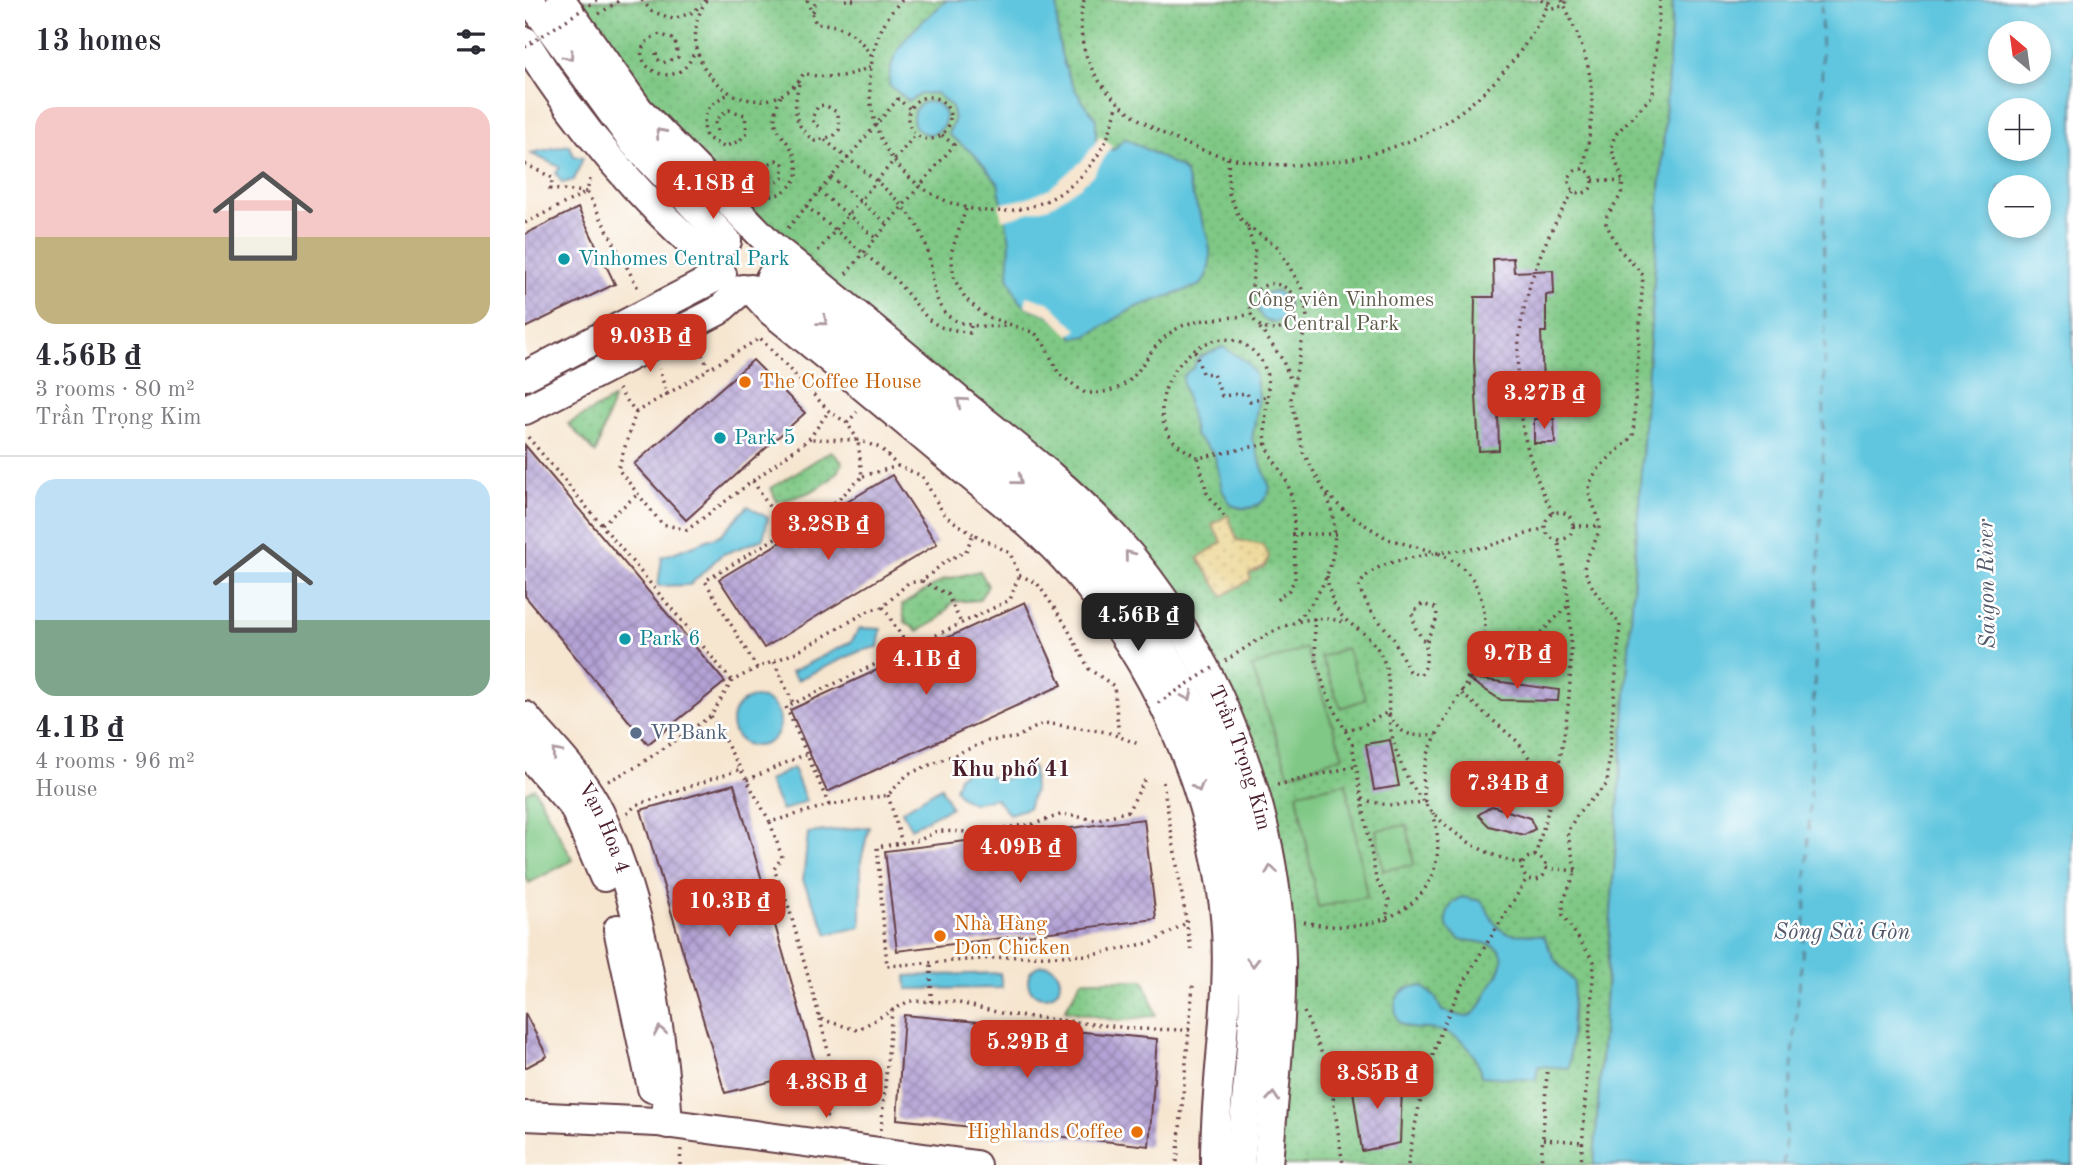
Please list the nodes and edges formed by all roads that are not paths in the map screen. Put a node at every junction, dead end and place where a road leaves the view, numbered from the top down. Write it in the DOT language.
graph roads {
  1 [pos="530,0"];
  2 [pos="561,0"];
  3 [pos="525,41"];
  4 [pos="773,236"];
  5 [pos="739,273"];
  6 [pos="525,376"];
  7 [pos="526,423"];
  8 [pos="525,716"];
  9 [pos="525,751"];
  10 [pos="525,1116"];
  11 [pos="662,1123"];
  12 [pos="977,1165"];
  13 [pos="1215,1165"];
  14 [pos="1240,1165"];
  15 [pos="1268,1165"];
  1 -- 5 [label="street, Trần Trọng Kim, one-way"];
  4 -- 2 [label="street, Trần Trọng Kim, one-way"];
  3 -- 5 [label="street, Trần Trọng Kim"];
  4 -- 5 [label="street"];
  4 -- 5 [label="street"];
  15 -- 4 [label="street, Trần Trọng Kim, one-way"];
  5 -- 6 [label="street"];
  5 -- 7 [label="street"];
  5 -- 13 [label="street, Trần Trọng Kim, one-way"];
  5 -- 14 [label="street, Trần Trọng Kim, one-way"];
  11 -- 8 [label="street, Vạn Hoa 4, one-way"];
  9 -- 11 [label="street, Vạn Hoa 4"];
  10 -- 11 [label="street"];
  11 -- 12 [label="street"];
}
